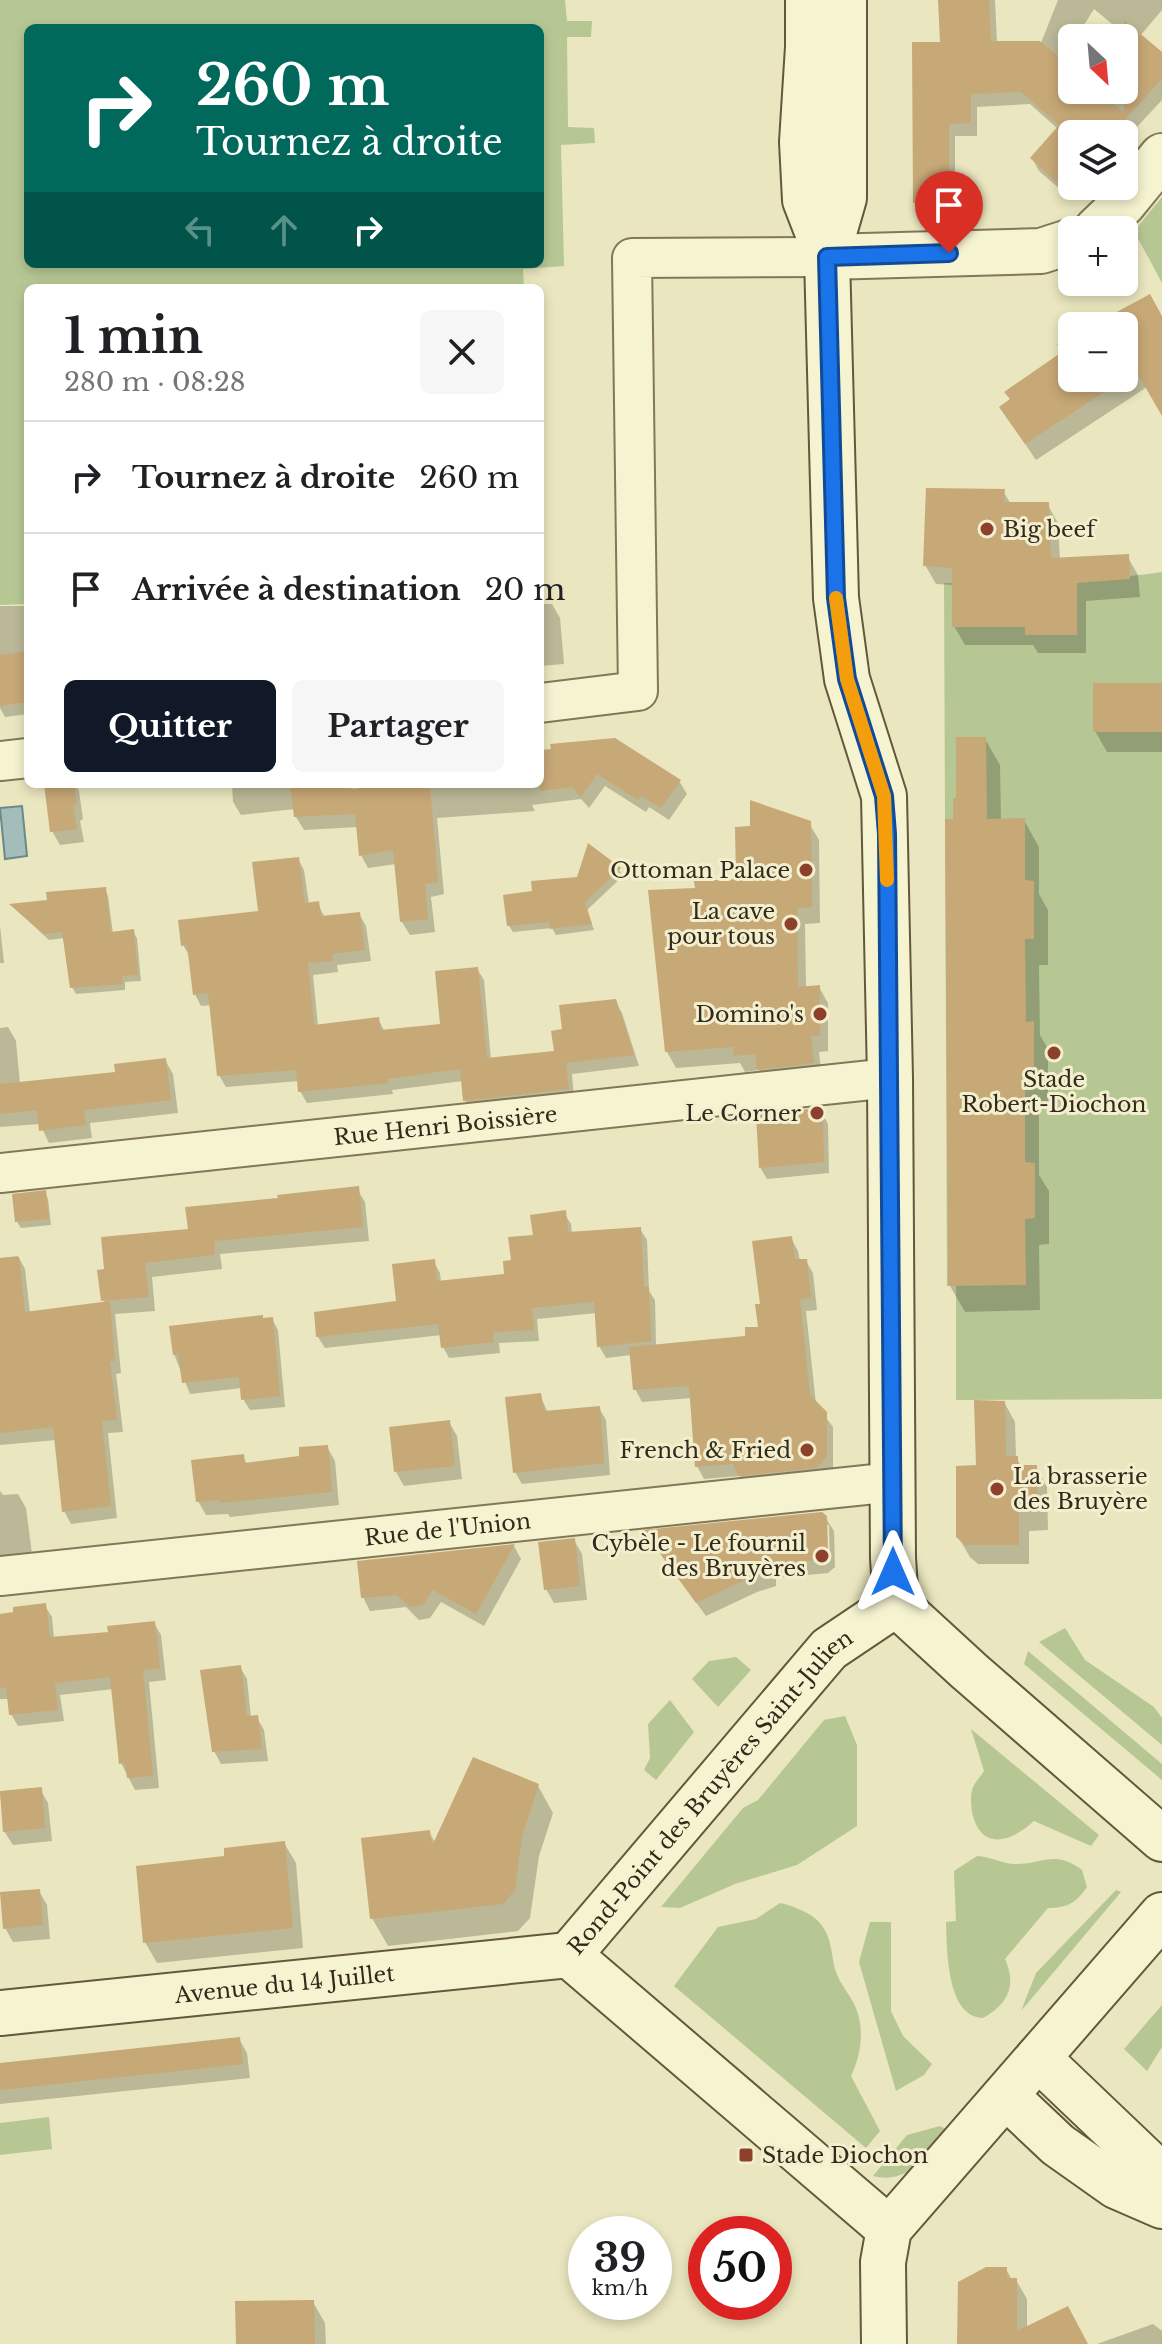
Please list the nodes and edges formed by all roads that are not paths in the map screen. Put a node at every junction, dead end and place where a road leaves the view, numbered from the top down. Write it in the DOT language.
graph roads {
  1 [pos="808,0"];
  2 [pos="844,0"];
  3 [pos="1162,156"];
  4 [pos="1111,216"];
  5 [pos="1058,246"];
  6 [pos="827,257"];
  7 [pos="544,703"];
  8 [pos="24,758"];
  9 [pos="0,761"];
  10 [pos="890,1078"];
  11 [pos="0,1173"];
  12 [pos="894,1482"];
  13 [pos="0,1576"];
  14 [pos="896,1604"];
  15 [pos="1162,1839"];
  16 [pos="1162,1915"];
  17 [pos="569,1955"];
  18 [pos="0,2013"];
  19 [pos="1038,2058"];
  20 [pos="1006,2096"];
  21 [pos="1162,2190"];
  22 [pos="1162,2206"];
  23 [pos="889,2229"];
  24 [pos="884,2344"];
  1 -- 6 [label="main road"];
  2 -- 6 [label="main road"];
  3 -- 4 [label="main road"];
  5 -- 6 [label="main road"];
  6 -- 7 [label="street"];
  6 -- 10 [label="main road"];
  8 -- 9 [label="street"];
  10 -- 11 [label="street, Rue Henri Boissière"];
  10 -- 12 [label="main road"];
  12 -- 13 [label="street, Rue de l'Union"];
  12 -- 14 [label="main road"];
  14 -- 15 [label="main road"];
  14 -- 17 [label="main road, Rond-Point des Bruyères Saint-Julien"];
  16 -- 19 [label="main road"];
  17 -- 18 [label="main road, Avenue du 14 Juillet"];
  17 -- 23 [label="main road, Rond-Point des Bruyères Saint-Julien"];
  19 -- 20 [label="main road"];
  19 -- 21 [label="main road"];
  20 -- 22 [label="main road"];
  20 -- 23 [label="main road"];
  23 -- 24 [label="main road"];
}
